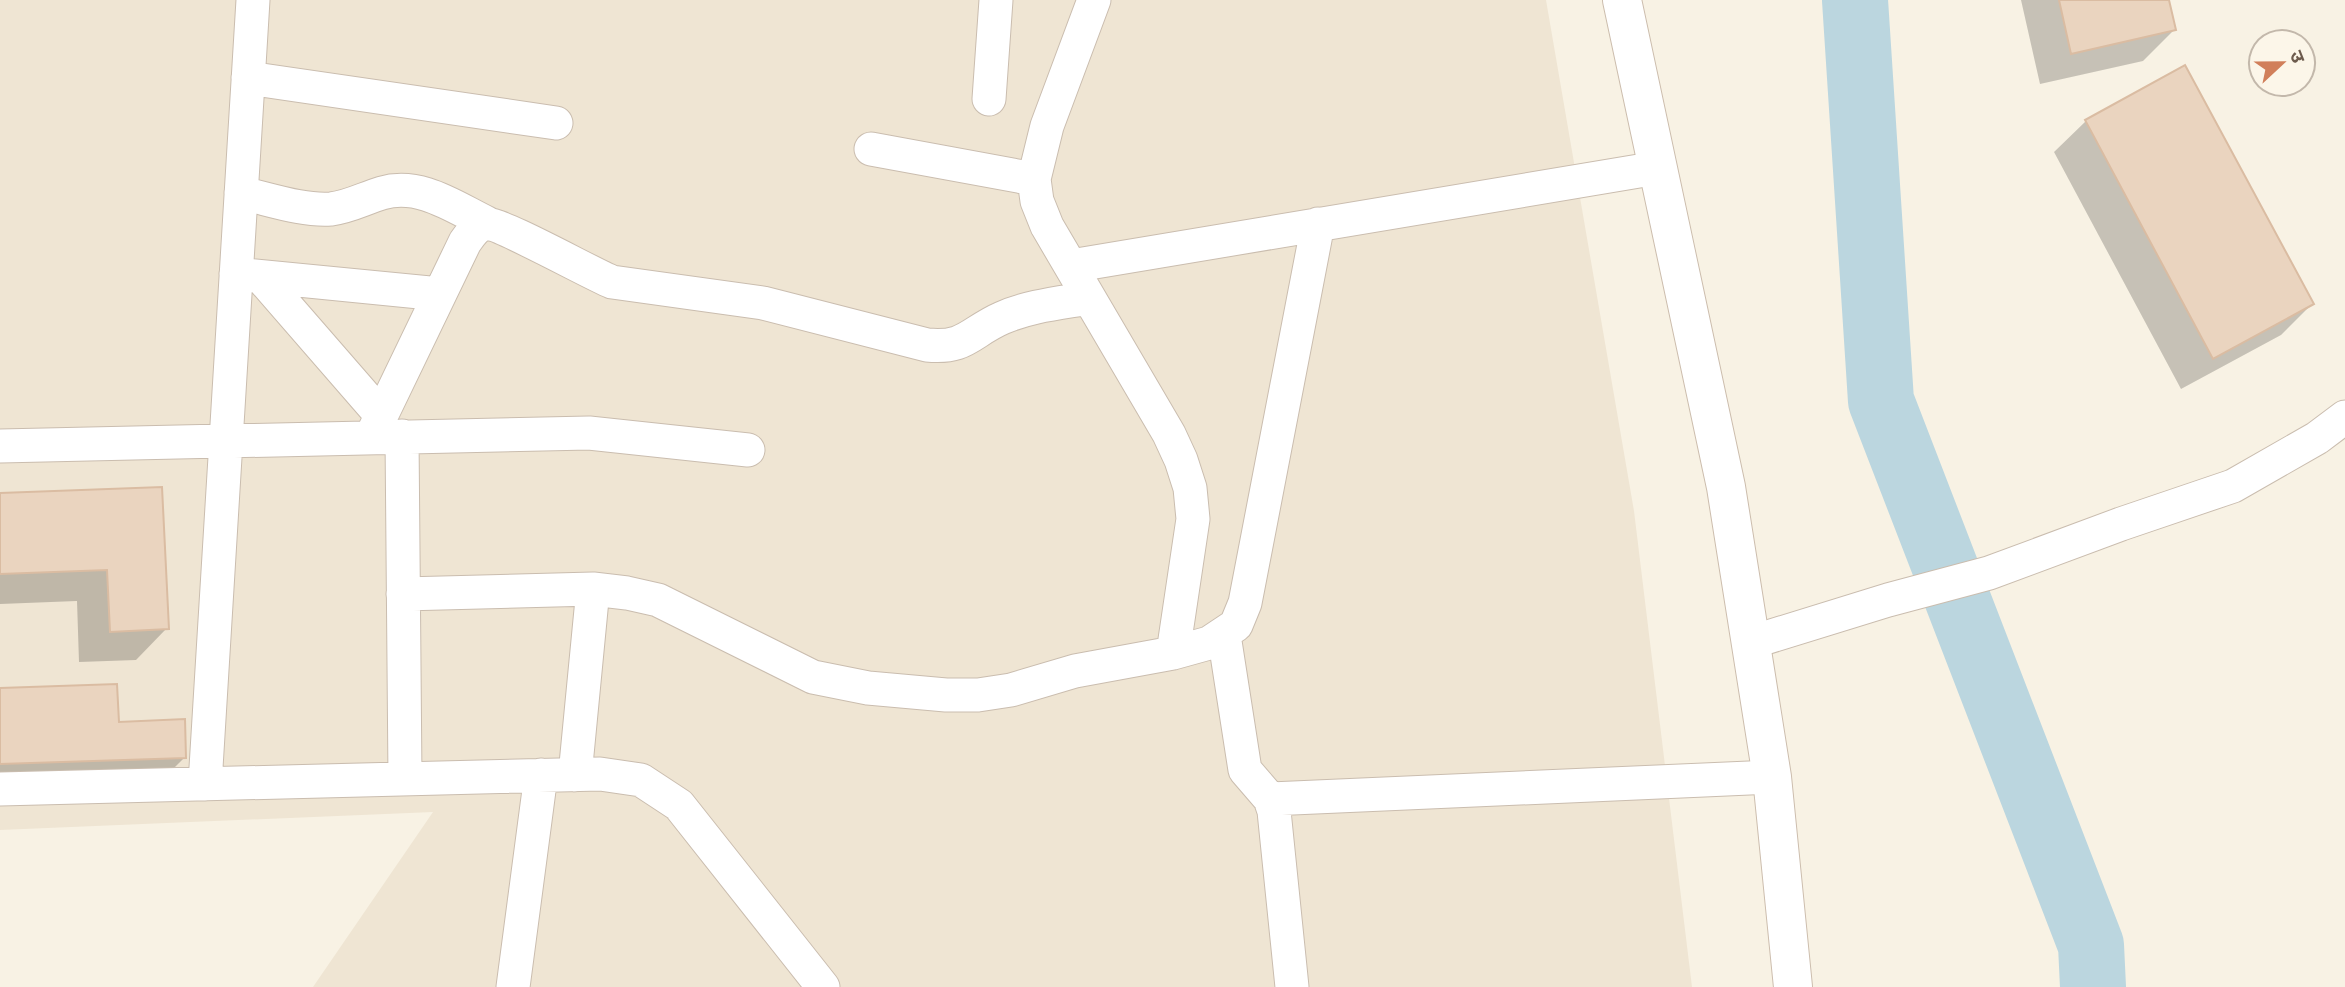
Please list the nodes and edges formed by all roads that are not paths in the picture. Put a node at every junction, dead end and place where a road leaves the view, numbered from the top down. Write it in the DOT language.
graph roads {
  1 [pos="253,0"];
  2 [pos="996,0"];
  3 [pos="1094,0"];
  4 [pos="1622,0"];
  5 [pos="248,78"];
  6 [pos="989,99"];
  7 [pos="556,124"];
  8 [pos="871,149"];
  9 [pos="1657,168"];
  10 [pos="1034,179"];
  11 [pos="241,193"];
  12 [pos="487,223"];
  13 [pos="1318,225"];
  14 [pos="1071,266"];
  15 [pos="248,275"];
  16 [pos="440,294"];
  17 [pos="1089,298"];
  18 [pos="2345,417"];
  19 [pos="385,429"];
  20 [pos="226,442"];
  21 [pos="0,446"];
  22 [pos="748,450"];
  23 [pos="593,589"];
  24 [pos="403,594"];
  25 [pos="1224,635"];
  26 [pos="1752,642"];
  27 [pos="1173,653"];
  28 [pos="541,775"];
  29 [pos="575,775"];
  30 [pos="1772,778"];
  31 [pos="405,779"];
  32 [pos="205,784"];
  33 [pos="0,789"];
  34 [pos="1270,799"];
  35 [pos="513,987"];
  36 [pos="823,987"];
  37 [pos="1292,987"];
  38 [pos="1793,987"];
  1 -- 5 [label="street"];
  2 -- 6 [label="street"];
  3 -- 10 [label="street"];
  4 -- 9 [label="street"];
  5 -- 7 [label="street"];
  5 -- 11 [label="street"];
  8 -- 10 [label="street"];
  9 -- 13 [label="street"];
  9 -- 26 [label="street"];
  10 -- 14 [label="street"];
  11 -- 12 [label="street"];
  11 -- 15 [label="street"];
  12 -- 16 [label="street"];
  12 -- 17 [label="street"];
  13 -- 14 [label="street"];
  13 -- 25 [label="street"];
  14 -- 17 [label="street"];
  15 -- 16 [label="street"];
  15 -- 19 [label="street"];
  15 -- 20 [label="street"];
  16 -- 19 [label="street"];
  17 -- 27 [label="street"];
  18 -- 26 [label="street"];
  19 -- 20 [label="street"];
  19 -- 22 [label="street"];
  19 -- 24 [label="street"];
  20 -- 21 [label="street"];
  20 -- 32 [label="street"];
  23 -- 24 [label="street"];
  23 -- 27 [label="street"];
  23 -- 29 [label="street"];
  24 -- 31 [label="street"];
  25 -- 27 [label="street"];
  25 -- 34 [label="street"];
  26 -- 30 [label="street"];
  28 -- 29 [label="street"];
  28 -- 31 [label="street"];
  28 -- 35 [label="street"];
  29 -- 36 [label="street"];
  30 -- 34 [label="street"];
  30 -- 38 [label="street"];
  31 -- 32 [label="street"];
  32 -- 33 [label="street"];
  34 -- 37 [label="street"];
}
